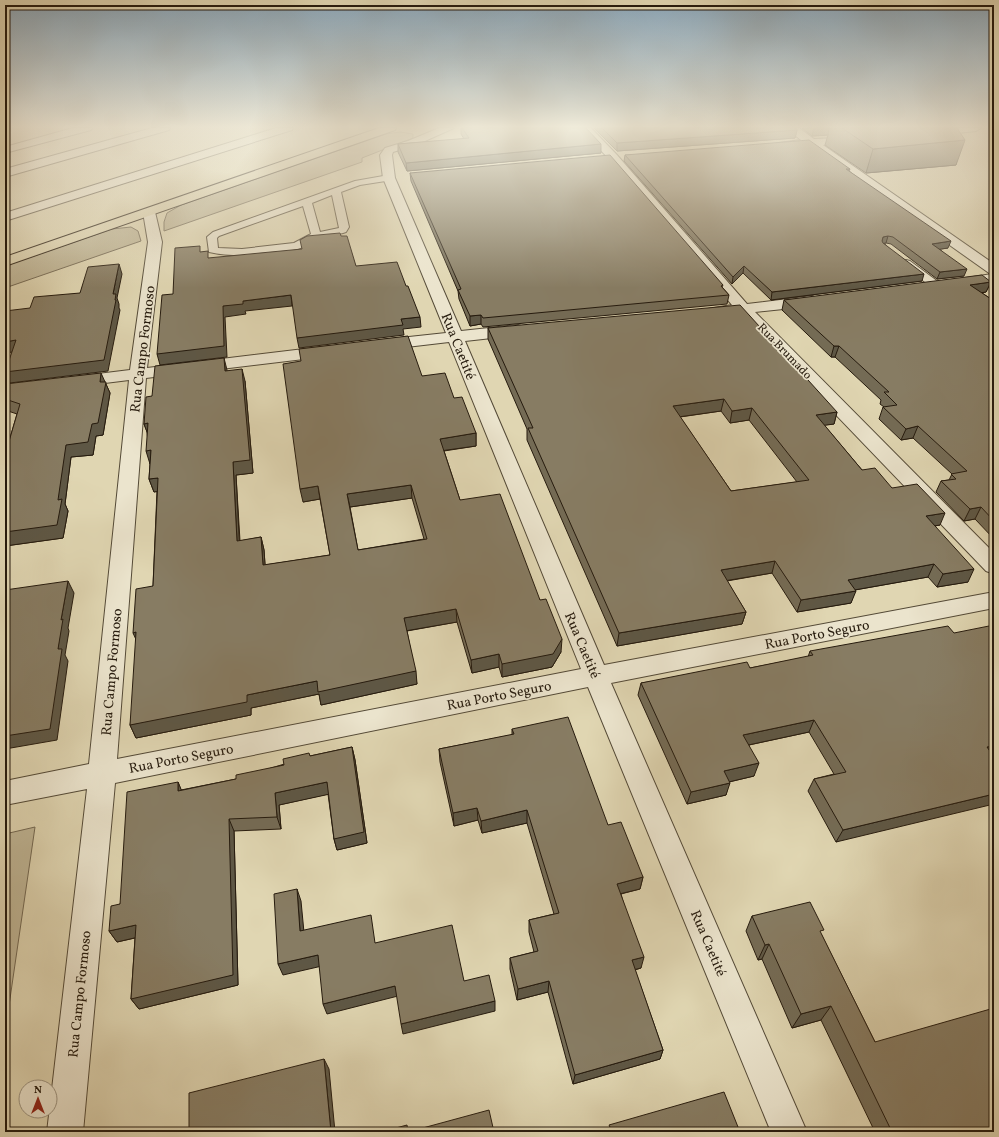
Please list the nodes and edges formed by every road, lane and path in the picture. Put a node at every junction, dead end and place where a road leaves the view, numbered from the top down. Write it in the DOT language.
graph roads {
  1 [pos="119,181"];
  2 [pos="238,181"];
  3 [pos="363,181"];
  4 [pos="395,181"];
  5 [pos="634,181"];
  6 [pos="868,181"];
  7 [pos="336,191"];
  8 [pos="307,202"];
  9 [pos="149,212"];
  10 [pos="5,217"];
  11 [pos="316,236"];
  12 [pos="897,256"];
  13 [pos="5,262"];
  14 [pos="994,270"];
  15 [pos="994,278"];
  16 [pos="937,286"];
  17 [pos="913,289"];
  18 [pos="828,299"];
  19 [pos="743,309"];
  20 [pos="696,313"];
  21 [pos="533,329"];
  22 [pos="455,336"];
  23 [pos="368,347"];
  24 [pos="344,350"];
  25 [pos="138,374"];
  26 [pos="60,384"];
  27 [pos="994,566"];
  28 [pos="994,600"];
  29 [pos="596,676"];
  30 [pos="102,774"];
  31 [pos="5,793"];
  32 [pos="65,1132"];
  33 [pos="789,1132"];
  1 -- 10 [label="street"];
  2 -- 9 [label="highway"];
  3 -- 7 [label="lane"];
  4 -- 22 [label="street, Rua Caetité"];
  5 -- 19 [label="street, Rua Brumado"];
  6 -- 14 [label="street"];
  7 -- 8 [label="lane"];
  7 -- 11 [label="lane"];
  8 -- 11 [label="lane"];
  8 -- 11 [label="lane"];
  9 -- 13 [label="highway"];
  9 -- 25 [label="street, Rua Campo Formoso"];
  12 -- 16 [label="lane"];
  15 -- 16 [label="street"];
  16 -- 17 [label="street"];
  18 -- 19 [label="street"];
  19 -- 20 [label="street"];
  19 -- 27 [label="street, Rua Brumado"];
  21 -- 22 [label="street"];
  22 -- 23 [label="street"];
  22 -- 29 [label="street, Rua Caetité"];
  24 -- 25 [label="street"];
  25 -- 26 [label="street"];
  25 -- 30 [label="street, Rua Campo Formoso"];
  28 -- 29 [label="street, Rua Porto Seguro"];
  29 -- 30 [label="street, Rua Porto Seguro"];
  29 -- 33 [label="street, Rua Caetité"];
  30 -- 31 [label="street, Rua Porto Seguro"];
  30 -- 32 [label="street, Rua Campo Formoso"];
}
